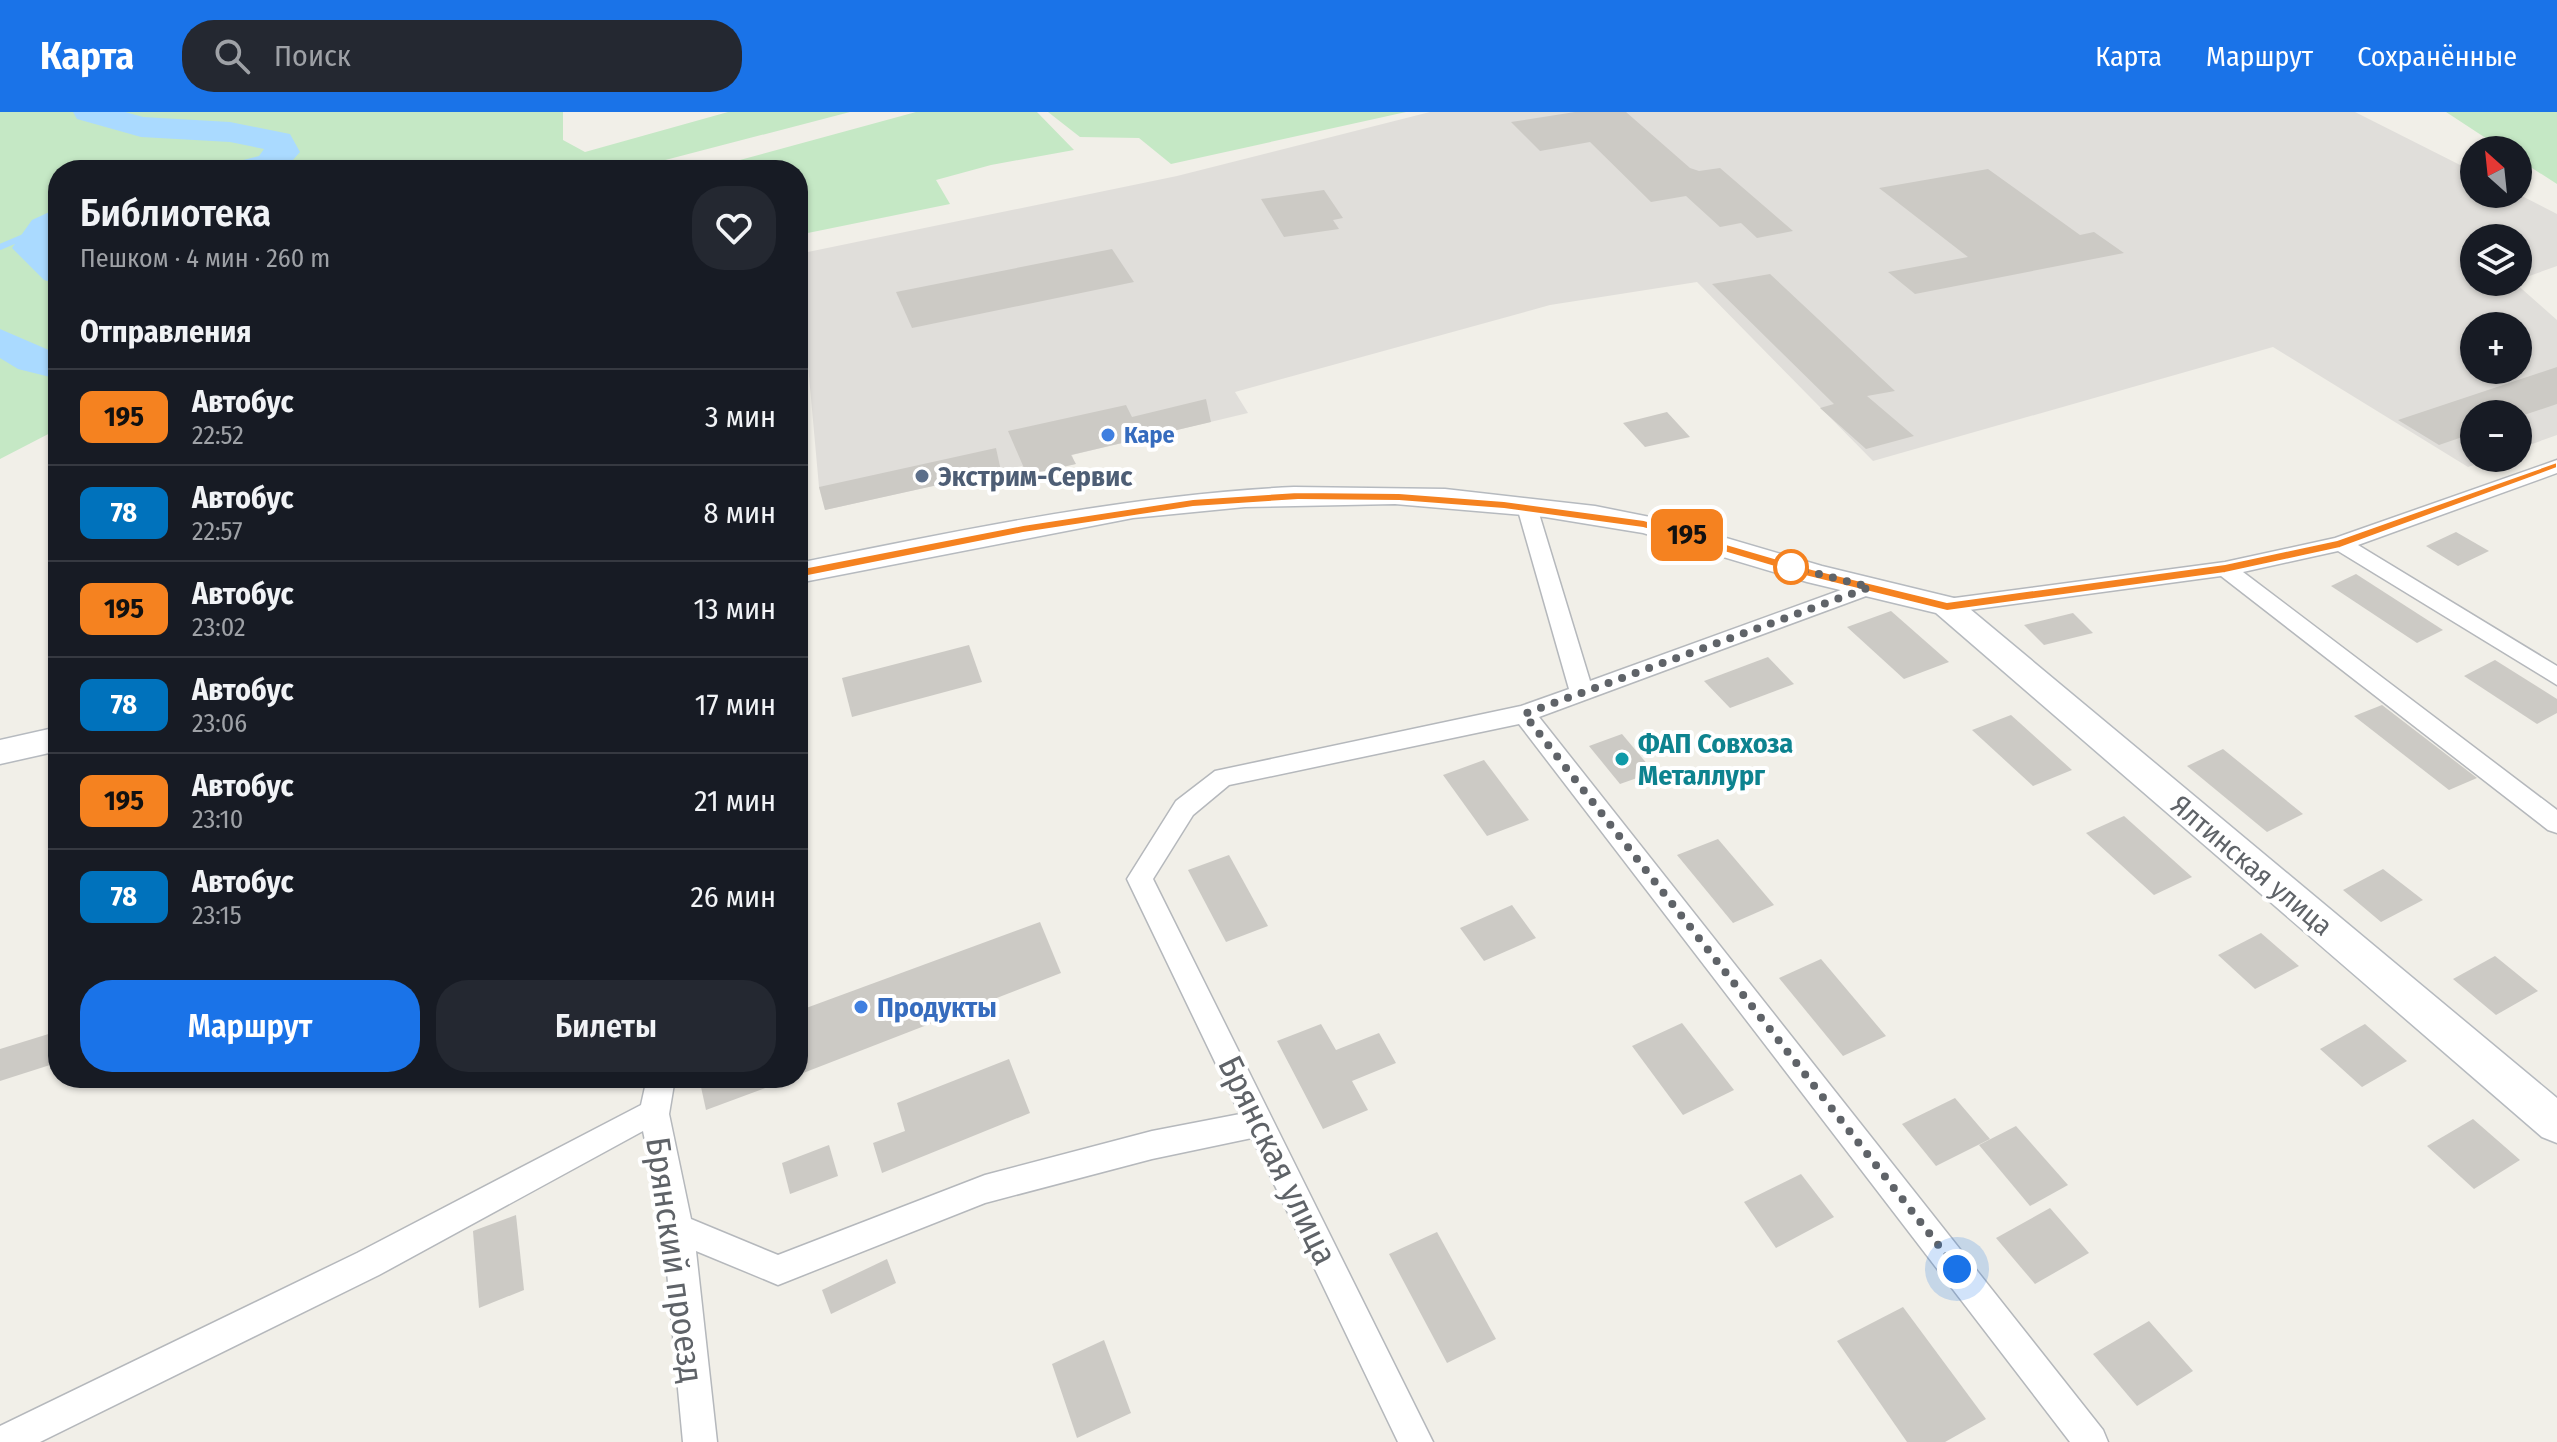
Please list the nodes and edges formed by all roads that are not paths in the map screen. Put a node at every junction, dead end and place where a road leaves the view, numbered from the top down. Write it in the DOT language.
graph roads {
  1 [pos="2557,466"];
  2 [pos="1527,507"];
  3 [pos="2340,544"];
  4 [pos="2225,569"];
  5 [pos="808,571"];
  6 [pos="1870,587"];
  7 [pos="1947,606"];
  8 [pos="2557,677"];
  9 [pos="1582,693"];
  10 [pos="1524,714"];
  11 [pos="48,741"];
  12 [pos="0,752"];
  13 [pos="2557,823"];
  14 [pos="659,1088"];
  15 [pos="654,1114"];
  16 [pos="1261,1123"];
  17 [pos="2557,1124"];
  18 [pos="678,1229"];
  19 [pos="4,1442"];
  20 [pos="700,1442"];
  21 [pos="1416,1442"];
  22 [pos="2091,1442"];
  1 -- 3 [label="street"];
  2 -- 5 [label="street"];
  2 -- 6 [label="street"];
  2 -- 9 [label="street"];
  3 -- 4 [label="street"];
  3 -- 8 [label="street"];
  4 -- 7 [label="street"];
  4 -- 13 [label="street"];
  6 -- 7 [label="street"];
  6 -- 9 [label="street"];
  7 -- 17 [label="street, Ялтинская улица"];
  9 -- 10 [label="street"];
  10 -- 16 [label="street, Брянская улица"];
  10 -- 22 [label="street"];
  11 -- 12 [label="street"];
  14 -- 15 [label="street, Брянский проезд"];
  15 -- 18 [label="street, Брянский проезд"];
  15 -- 19 [label="street"];
  16 -- 18 [label="street"];
  16 -- 21 [label="street, Брянская улица"];
  18 -- 20 [label="street, Брянский проезд"];
}
